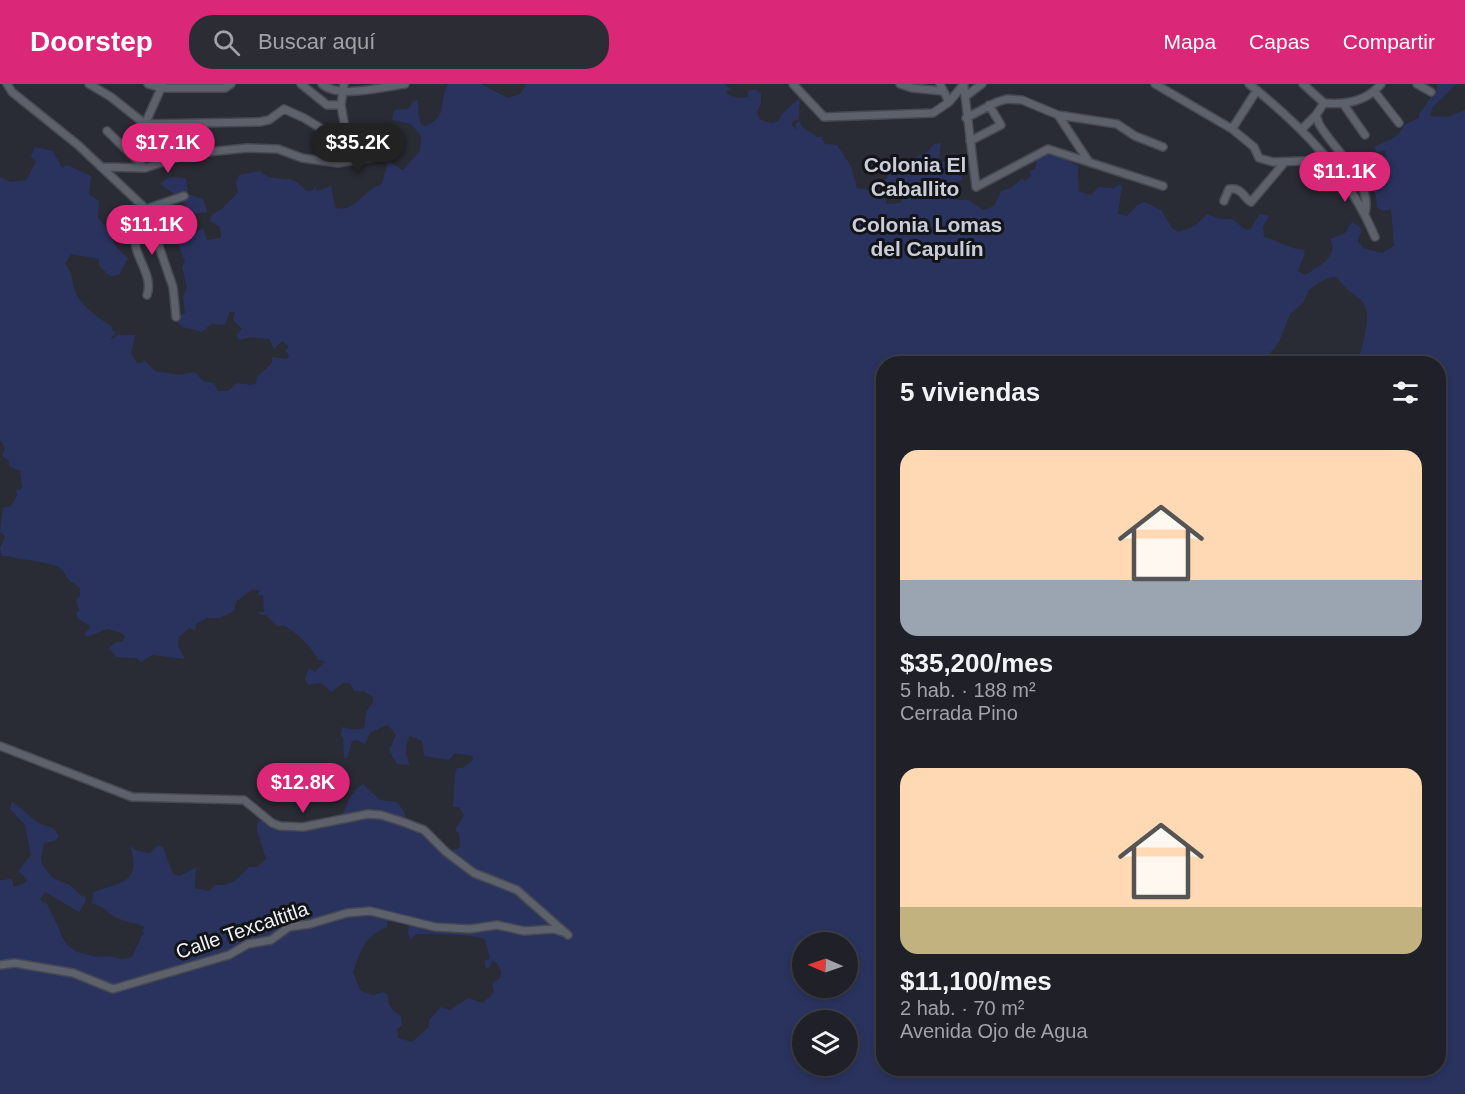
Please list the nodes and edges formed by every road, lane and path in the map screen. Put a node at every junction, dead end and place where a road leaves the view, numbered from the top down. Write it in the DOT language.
graph roads {
  1 [pos="7,84"];
  2 [pos="89,84"];
  3 [pos="148,84"];
  4 [pos="231,84"];
  5 [pos="301,84"];
  6 [pos="322,84"];
  7 [pos="344,84"];
  8 [pos="405,84"];
  9 [pos="900,84"];
  10 [pos="982,84"];
  11 [pos="1249,84"];
  12 [pos="1303,84"];
  13 [pos="1381,84"];
  14 [pos="1417,84"];
  15 [pos="964,85"];
  16 [pos="162,86"];
  17 [pos="379,86"];
  18 [pos="797,86"];
  19 [pos="1158,86"];
  20 [pos="941,87"];
  21 [pos="1257,90"];
  22 [pos="1374,91"];
  23 [pos="342,92"];
  24 [pos="1431,92"];
  25 [pos="966,96"];
  26 [pos="949,102"];
  27 [pos="1324,104"];
  28 [pos="341,105"];
  29 [pos="989,105"];
  30 [pos="1344,105"];
  31 [pos="1058,115"];
  32 [pos="1316,116"];
  33 [pos="966,118"];
  34 [pos="1399,123"];
  35 [pos="145,124"];
  36 [pos="1232,129"];
  37 [pos="1302,129"];
  38 [pos="380,130"];
  39 [pos="107,131"];
  40 [pos="1365,135"];
  41 [pos="347,139"];
  42 [pos="970,141"];
  43 [pos="1163,147"];
  44 [pos="374,157"];
  45 [pos="1330,160"];
  46 [pos="1286,162"];
  47 [pos="1090,163"];
  48 [pos="101,167"];
  49 [pos="145,168"];
  50 [pos="1163,186"];
  51 [pos="184,196"];
  52 [pos="1224,201"];
  53 [pos="146,209"];
  54 [pos="1365,213"];
  55 [pos="1375,237"];
  56 [pos="147,295"];
  57 [pos="176,317"];
  58 [pos="0,746"];
  59 [pos="0,965"];
  1 -- 48 [label="street"];
  2 -- 35 [label="street"];
  3 -- 16 [label="street"];
  4 -- 16 [label="street"];
  5 -- 28 [label="street"];
  6 -- 23 [label="street"];
  7 -- 23 [label="street"];
  8 -- 17 [label="street"];
  9 -- 20 [label="street"];
  10 -- 25 [label="street"];
  11 -- 21 [label="street"];
  12 -- 27 [label="street"];
  13 -- 22 [label="street"];
  14 -- 24 [label="street"];
  15 -- 25 [label="street"];
  15 -- 26 [label="street"];
  16 -- 35 [label="street"];
  17 -- 23 [label="street"];
  18 -- 26 [label="street"];
  19 -- 36 [label="street"];
  20 -- 26 [label="street"];
  21 -- 36 [label="street"];
  21 -- 37 [label="street"];
  22 -- 30 [label="street"];
  22 -- 34 [label="street"];
  23 -- 28 [label="street"];
  25 -- 33 [label="street"];
  27 -- 30 [label="street"];
  27 -- 32 [label="street"];
  28 -- 41 [label="street"];
  29 -- 31 [label="street"];
  29 -- 33 [label="street"];
  29 -- 42 [label="street"];
  30 -- 40 [label="street"];
  31 -- 43 [label="street"];
  31 -- 47 [label="street"];
  32 -- 37 [label="street"];
  32 -- 54 [label="street"];
  33 -- 42 [label="street"];
  35 -- 41 [label="street"];
  36 -- 46 [label="street"];
  37 -- 45 [label="street"];
  38 -- 41 [label="street"];
  39 -- 49 [label="street"];
  42 -- 47 [label="street"];
  44 -- 49 [label="street"];
  45 -- 46 [label="street"];
  45 -- 54 [label="street"];
  46 -- 52 [label="street"];
  47 -- 50 [label="street"];
  48 -- 49 [label="street"];
  48 -- 53 [label="street"];
  51 -- 53 [label="street"];
  53 -- 56 [label="street"];
  53 -- 57 [label="street"];
  54 -- 55 [label="street"];
  58 -- 59 [label="street, Calle Texcaltitla"];
}
